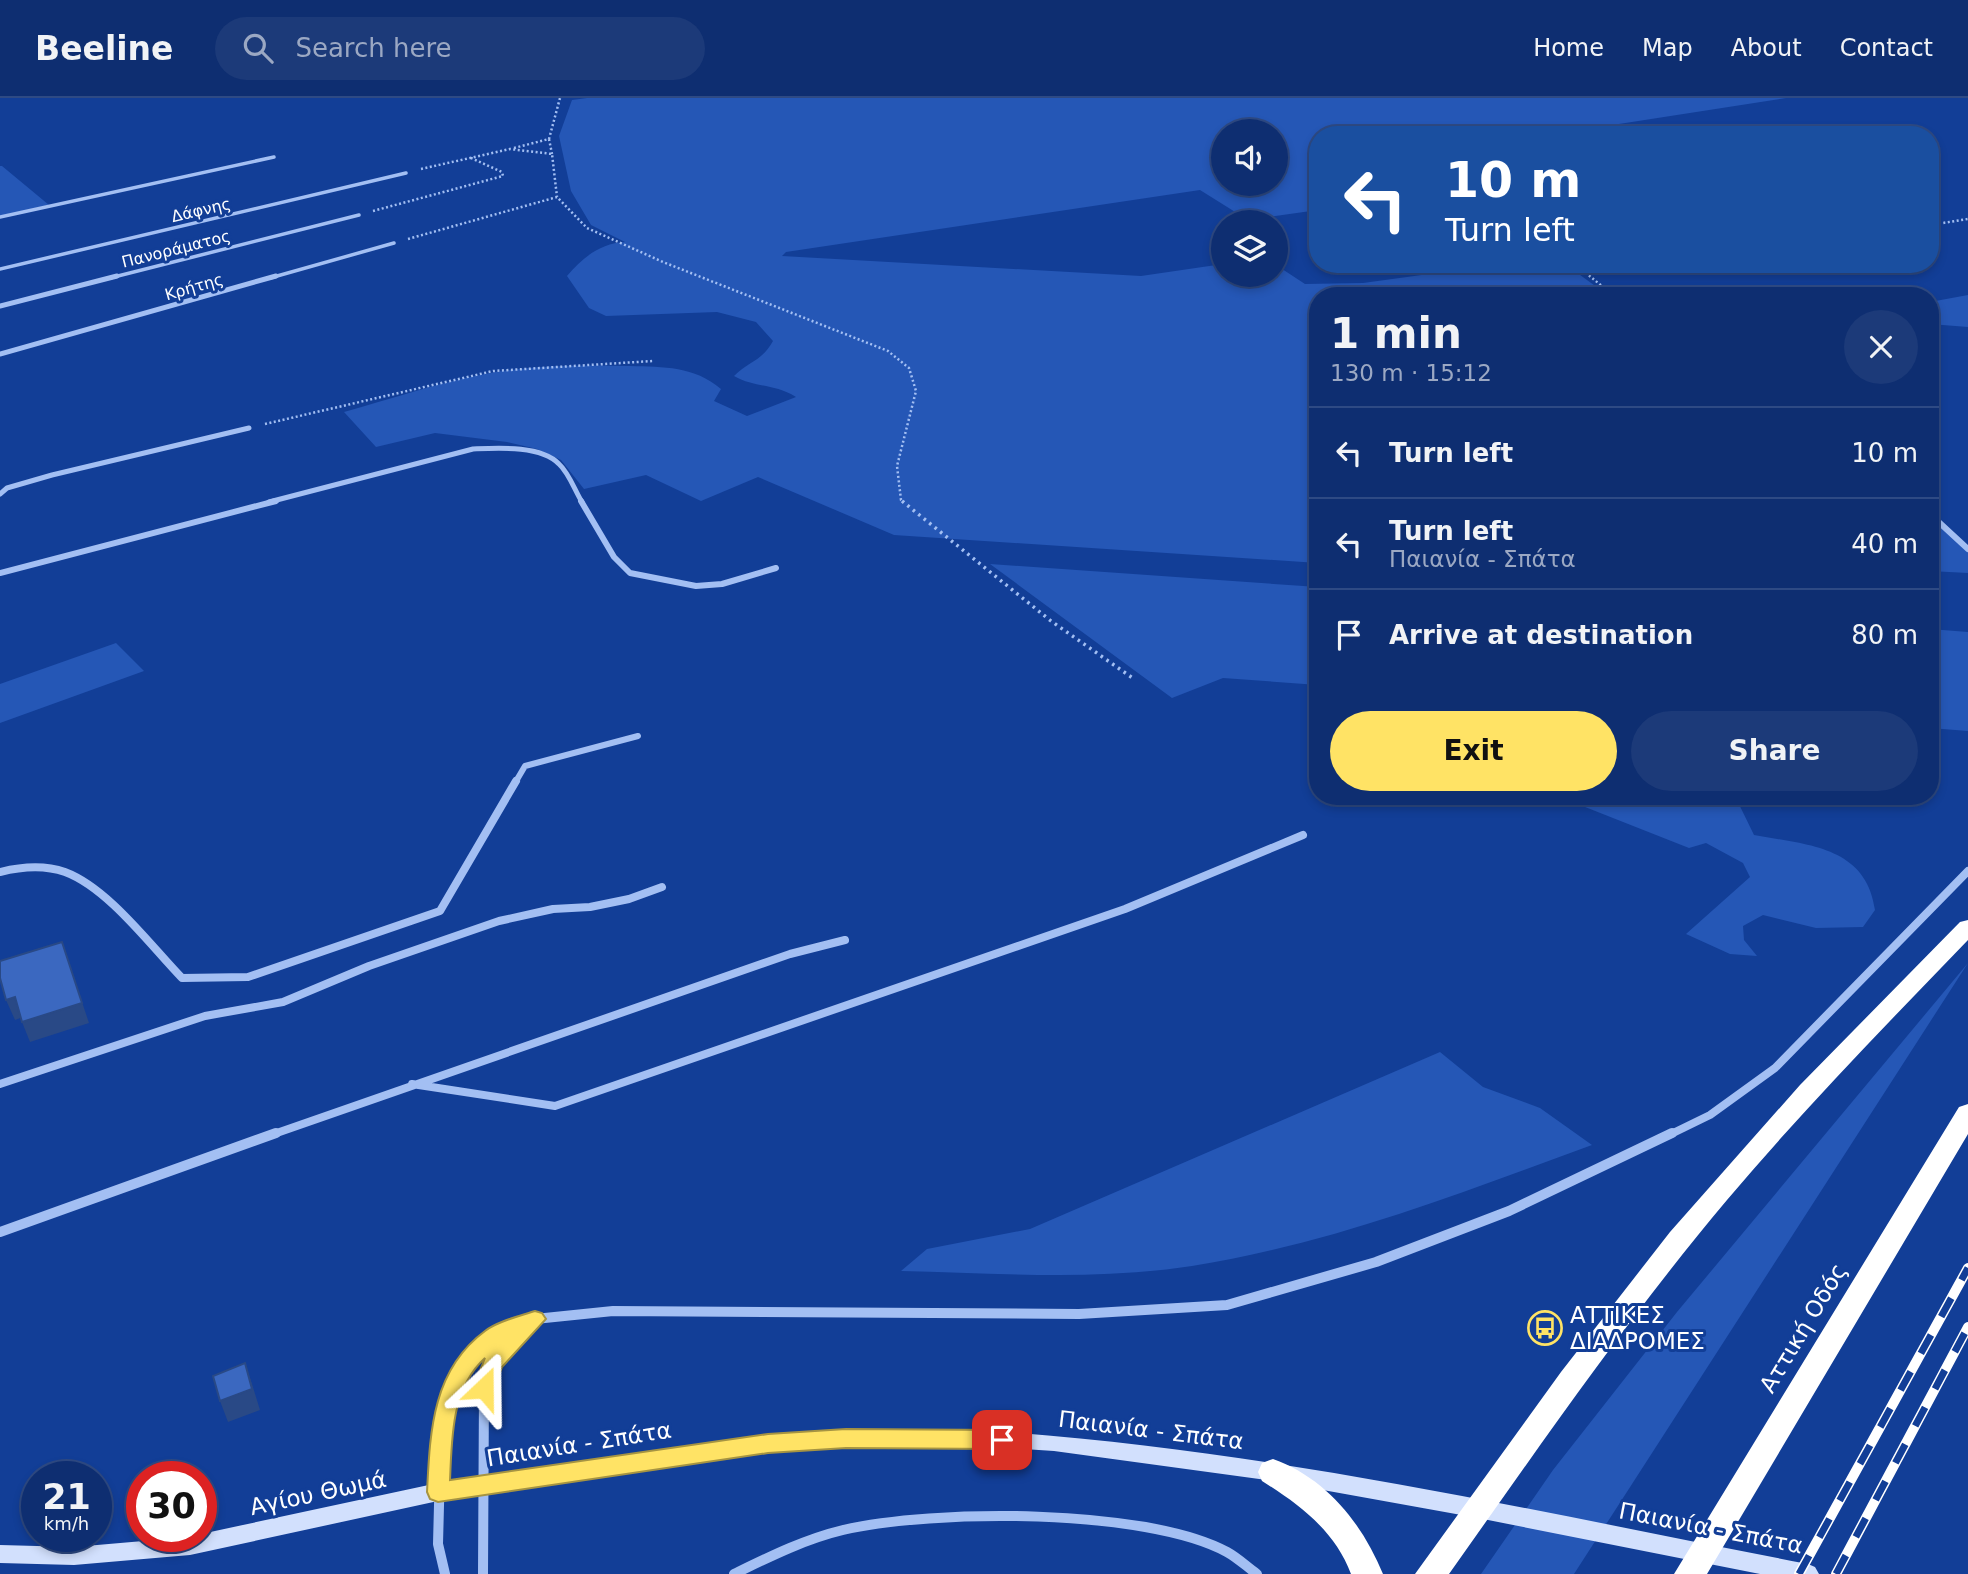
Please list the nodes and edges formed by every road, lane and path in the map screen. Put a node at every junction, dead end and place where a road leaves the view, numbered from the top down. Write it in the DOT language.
graph roads {
  1 [pos="560,98"];
  2 [pos="549,139"];
  3 [pos="510,149"];
  4 [pos="552,154"];
  5 [pos="471,157"];
  6 [pos="274,158"];
  7 [pos="406,173"];
  8 [pos="557,197"];
  9 [pos="359,215"];
  10 [pos="0,217"];
  11 [pos="1968,219"];
  12 [pos="1939,224"];
  13 [pos="394,243"];
  14 [pos="0,269"];
  15 [pos="1585,273"];
  16 [pos="1602,287"];
  17 [pos="0,306"];
  18 [pos="0,354"];
  19 [pos="653,361"];
  20 [pos="249,428"];
  21 [pos="0,494"];
  22 [pos="1939,522"];
  23 [pos="1968,549"];
  24 [pos="776,568"];
  25 [pos="0,572"];
  26 [pos="1134,679"];
  27 [pos="638,736"];
  28 [pos="1303,835"];
  29 [pos="0,872"];
  30 [pos="1968,872"];
  31 [pos="663,887"];
  32 [pos="1968,927"];
  33 [pos="845,940"];
  34 [pos="0,1084"];
  35 [pos="412,1084"];
  36 [pos="1968,1113"];
  37 [pos="0,1232"];
  38 [pos="535,1319"];
  39 [pos="1273,1472"];
  40 [pos="485,1485"];
  41 [pos="438,1492"];
  42 [pos="1478,1509"];
  43 [pos="0,1554"];
  44 [pos="445,1574"];
  45 [pos="483,1574"];
  46 [pos="734,1574"];
  47 [pos="1257,1574"];
  48 [pos="1367,1574"];
  49 [pos="1431,1574"];
  50 [pos="1690,1574"];
  51 [pos="1808,1574"];
  1 -- 2 [label="path"];
  2 -- 3 [label="path"];
  2 -- 4 [label="path"];
  3 -- 4 [label="path"];
  3 -- 5 [label="path"];
  4 -- 8 [label="path"];
  5 -- 7 [label="path"];
  5 -- 9 [label="path"];
  6 -- 10 [label="street"];
  7 -- 14 [label="street, Δάφνης"];
  8 -- 13 [label="path"];
  8 -- 26 [label="path"];
  9 -- 17 [label="street, Πανοράματος"];
  11 -- 12 [label="path"];
  13 -- 18 [label="street, Κρήτης"];
  15 -- 16 [label="path"];
  19 -- 20 [label="path"];
  20 -- 21 [label="street"];
  22 -- 23 [label="street"];
  24 -- 25 [label="street"];
  27 -- 29 [label="street"];
  28 -- 35 [label="street"];
  30 -- 38 [label="street"];
  31 -- 34 [label="street"];
  32 -- 42 [label="highway"];
  33 -- 35 [label="street"];
  35 -- 37 [label="street"];
  36 -- 50 [label="highway, Αττική Οδός"];
  38 -- 40 [label="street"];
  38 -- 41 [label="street"];
  39 -- 40 [label="main road, Παιανία - Σπάτα"];
  39 -- 42 [label="main road, Παιανία - Σπάτα"];
  39 -- 48 [label="highway"];
  40 -- 41 [label="main road, Παιανία - Σπάτα"];
  40 -- 45 [label="street"];
  41 -- 43 [label="main road, Αγίου Θωμά"];
  41 -- 44 [label="street"];
  42 -- 49 [label="highway"];
  42 -- 51 [label="main road, Παιανία - Σπάτα"];
  46 -- 47 [label="street"];
}
